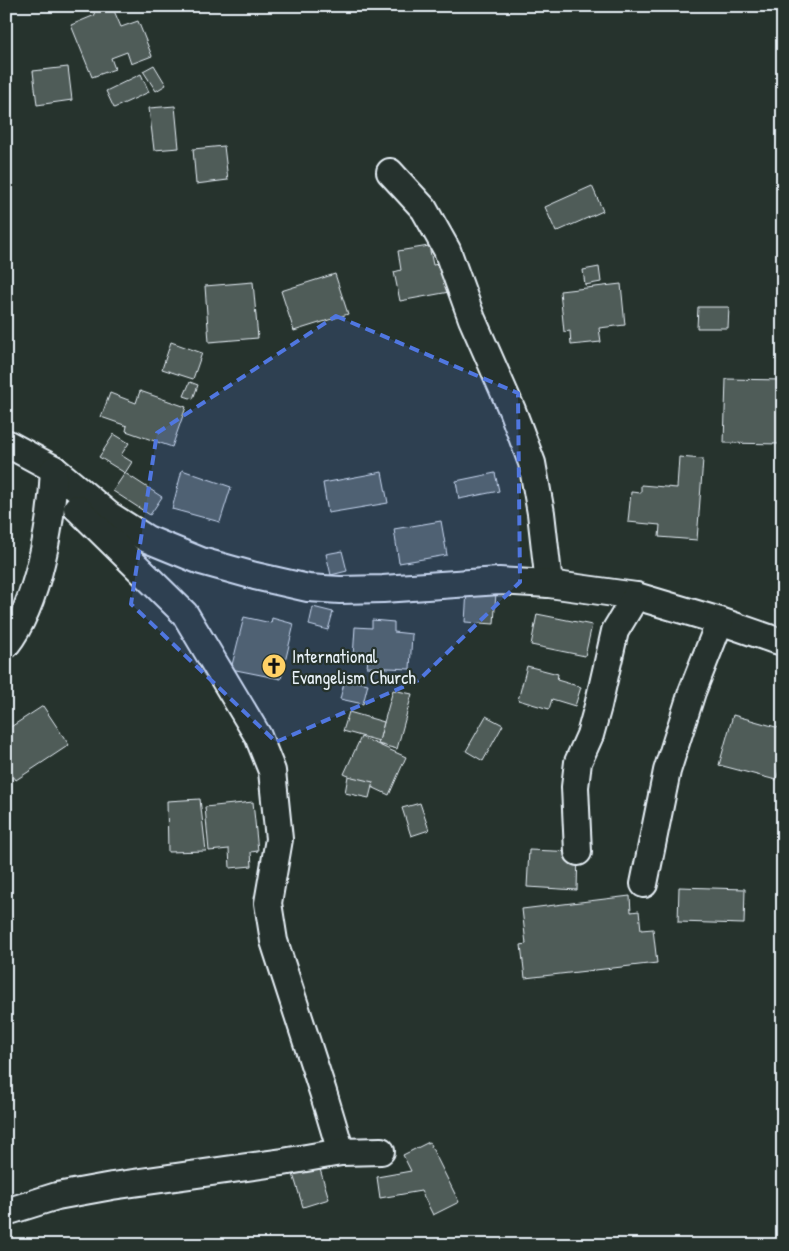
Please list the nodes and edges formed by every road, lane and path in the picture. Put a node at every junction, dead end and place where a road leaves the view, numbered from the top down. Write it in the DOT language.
graph roads {
  1 [pos="390,172"];
  2 [pos="6,443"];
  3 [pos="54,476"];
  4 [pos="549,584"];
  5 [pos="636,596"];
  6 [pos="720,621"];
  7 [pos="783,642"];
  8 [pos="6,645"];
  9 [pos="578,852"];
  10 [pos="644,884"];
  11 [pos="381,1151"];
  12 [pos="340,1152"];
  13 [pos="6,1212"];
  1 -- 4 [label="street"];
  2 -- 3 [label="street"];
  3 -- 4 [label="street"];
  3 -- 8 [label="street"];
  3 -- 12 [label="street"];
  4 -- 5 [label="street"];
  5 -- 6 [label="street"];
  5 -- 9 [label="street"];
  6 -- 7 [label="street"];
  6 -- 10 [label="street"];
  11 -- 12 [label="street"];
  12 -- 13 [label="street"];
}
